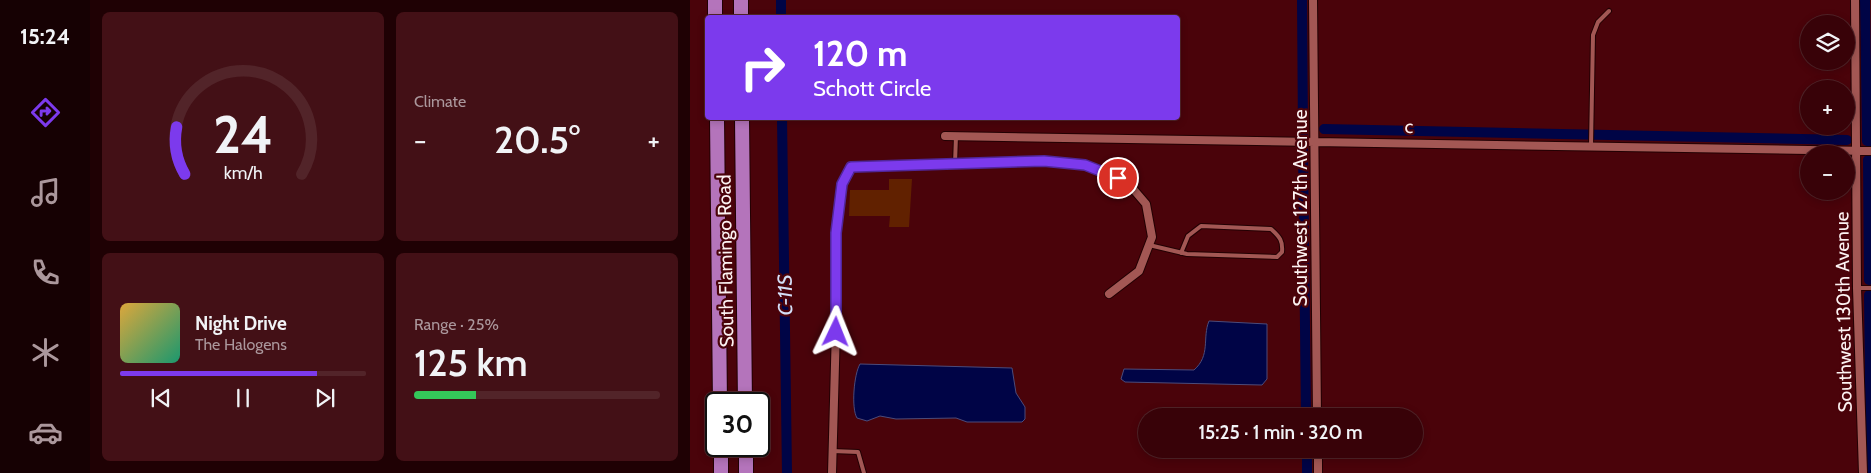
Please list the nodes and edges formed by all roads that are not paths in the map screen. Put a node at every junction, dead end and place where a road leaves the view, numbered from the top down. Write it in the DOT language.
graph roads {
  1 [pos="715,0"];
  2 [pos="741,0"];
  3 [pos="1313,0"];
  4 [pos="1855,0"];
  5 [pos="1610,11"];
  6 [pos="715,15"];
  7 [pos="741,15"];
  8 [pos="717,120"];
  9 [pos="742,120"];
  10 [pos="945,136"];
  11 [pos="956,136"];
  12 [pos="1316,140"];
  13 [pos="1591,144"];
  14 [pos="1857,150"];
  15 [pos="1871,150"];
  16 [pos="955,164"];
  17 [pos="1149,245"];
  18 [pos="1181,253"];
  19 [pos="1857,288"];
  20 [pos="1871,288"];
  21 [pos="1109,294"];
  22 [pos="720,392"];
  23 [pos="746,392"];
  24 [pos="1318,408"];
  25 [pos="832,451"];
  26 [pos="721,457"];
  27 [pos="746,457"];
  28 [pos="1318,458"];
  29 [pos="721,473"];
  30 [pos="746,473"];
  31 [pos="832,473"];
  32 [pos="864,473"];
  33 [pos="1318,473"];
  34 [pos="1863,473"];
  1 -- 6 [label="highway"];
  2 -- 7 [label="highway"];
  3 -- 12 [label="street, Southwest 127th Avenue"];
  4 -- 14 [label="street, Southwest 130th Avenue"];
  5 -- 13 [label="lane"];
  8 -- 22 [label="highway, South Flamingo Road"];
  9 -- 23 [label="highway, South Flamingo Road"];
  10 -- 11 [label="street, c"];
  11 -- 12 [label="street, c"];
  11 -- 16 [label="lane"];
  12 -- 13 [label="street, c"];
  12 -- 24 [label="street, Southwest 127th Avenue"];
  13 -- 14 [label="street, c"];
  14 -- 15 [label="street, c"];
  14 -- 19 [label="street, Southwest 130th Avenue"];
  16 -- 17 [label="street"];
  16 -- 25 [label="street"];
  17 -- 18 [label="lane"];
  17 -- 21 [label="street"];
  18 -- 18 [label="lane"];
  19 -- 20 [label="lane"];
  19 -- 34 [label="street, Southwest 130th Avenue"];
  25 -- 31 [label="street"];
  25 -- 32 [label="lane"];
  26 -- 29 [label="highway"];
  27 -- 30 [label="highway"];
  28 -- 33 [label="street"];
}
